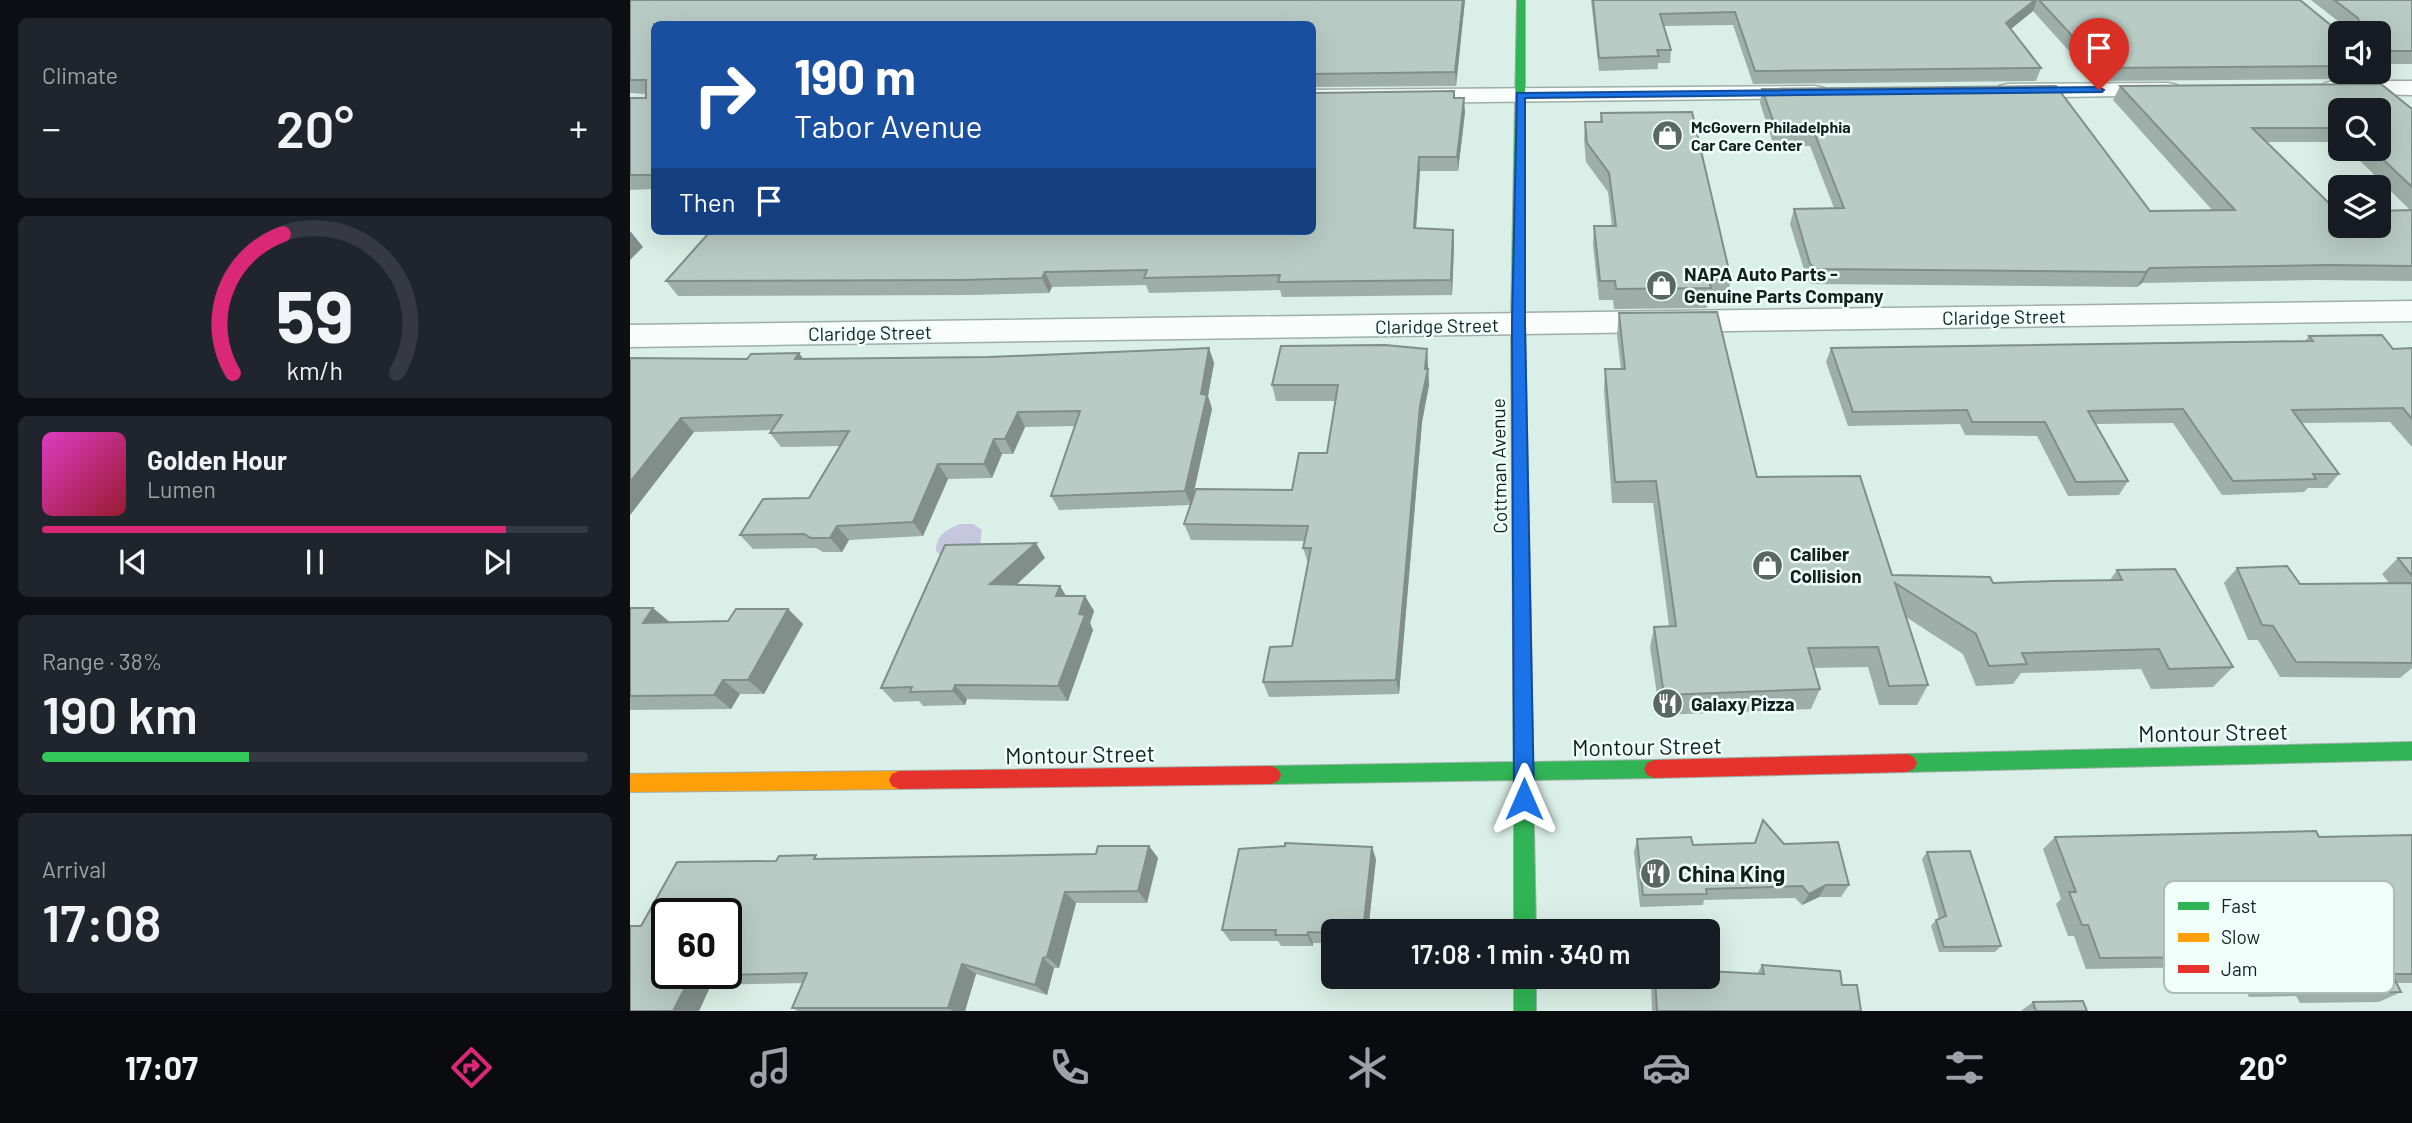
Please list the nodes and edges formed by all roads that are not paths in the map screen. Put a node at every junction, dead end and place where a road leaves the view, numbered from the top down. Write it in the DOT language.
graph roads {
  1 [pos="1521,0"];
  2 [pos="2391,77"];
  3 [pos="2196,89"];
  4 [pos="2306,89"];
  5 [pos="2409,90"];
  6 [pos="1988,91"];
  7 [pos="1836,93"];
  8 [pos="1520,95"];
  9 [pos="1316,97"];
  10 [pos="2412,311"];
  11 [pos="1518,325"];
  12 [pos="630,336"];
  13 [pos="2412,751"];
  14 [pos="1524,772"];
  15 [pos="630,783"];
  16 [pos="1525,919"];
  17 [pos="1525,989"];
  18 [pos="1525,1011"];
  1 -- 8 [label="main road, Cottman Avenue"];
  2 -- 5 [label="street"];
  3 -- 6 [label="street"];
  4 -- 5 [label="street"];
  7 -- 8 [label="street"];
  8 -- 9 [label="street"];
  8 -- 11 [label="main road, Cottman Avenue"];
  10 -- 11 [label="street, Claridge Street"];
  11 -- 12 [label="street, Claridge Street"];
  11 -- 14 [label="main road, Cottman Avenue"];
  13 -- 14 [label="main road, Montour Street"];
  14 -- 15 [label="main road, Montour Street"];
  14 -- 16 [label="main road, Cottman Avenue"];
  17 -- 18 [label="main road"];
}
